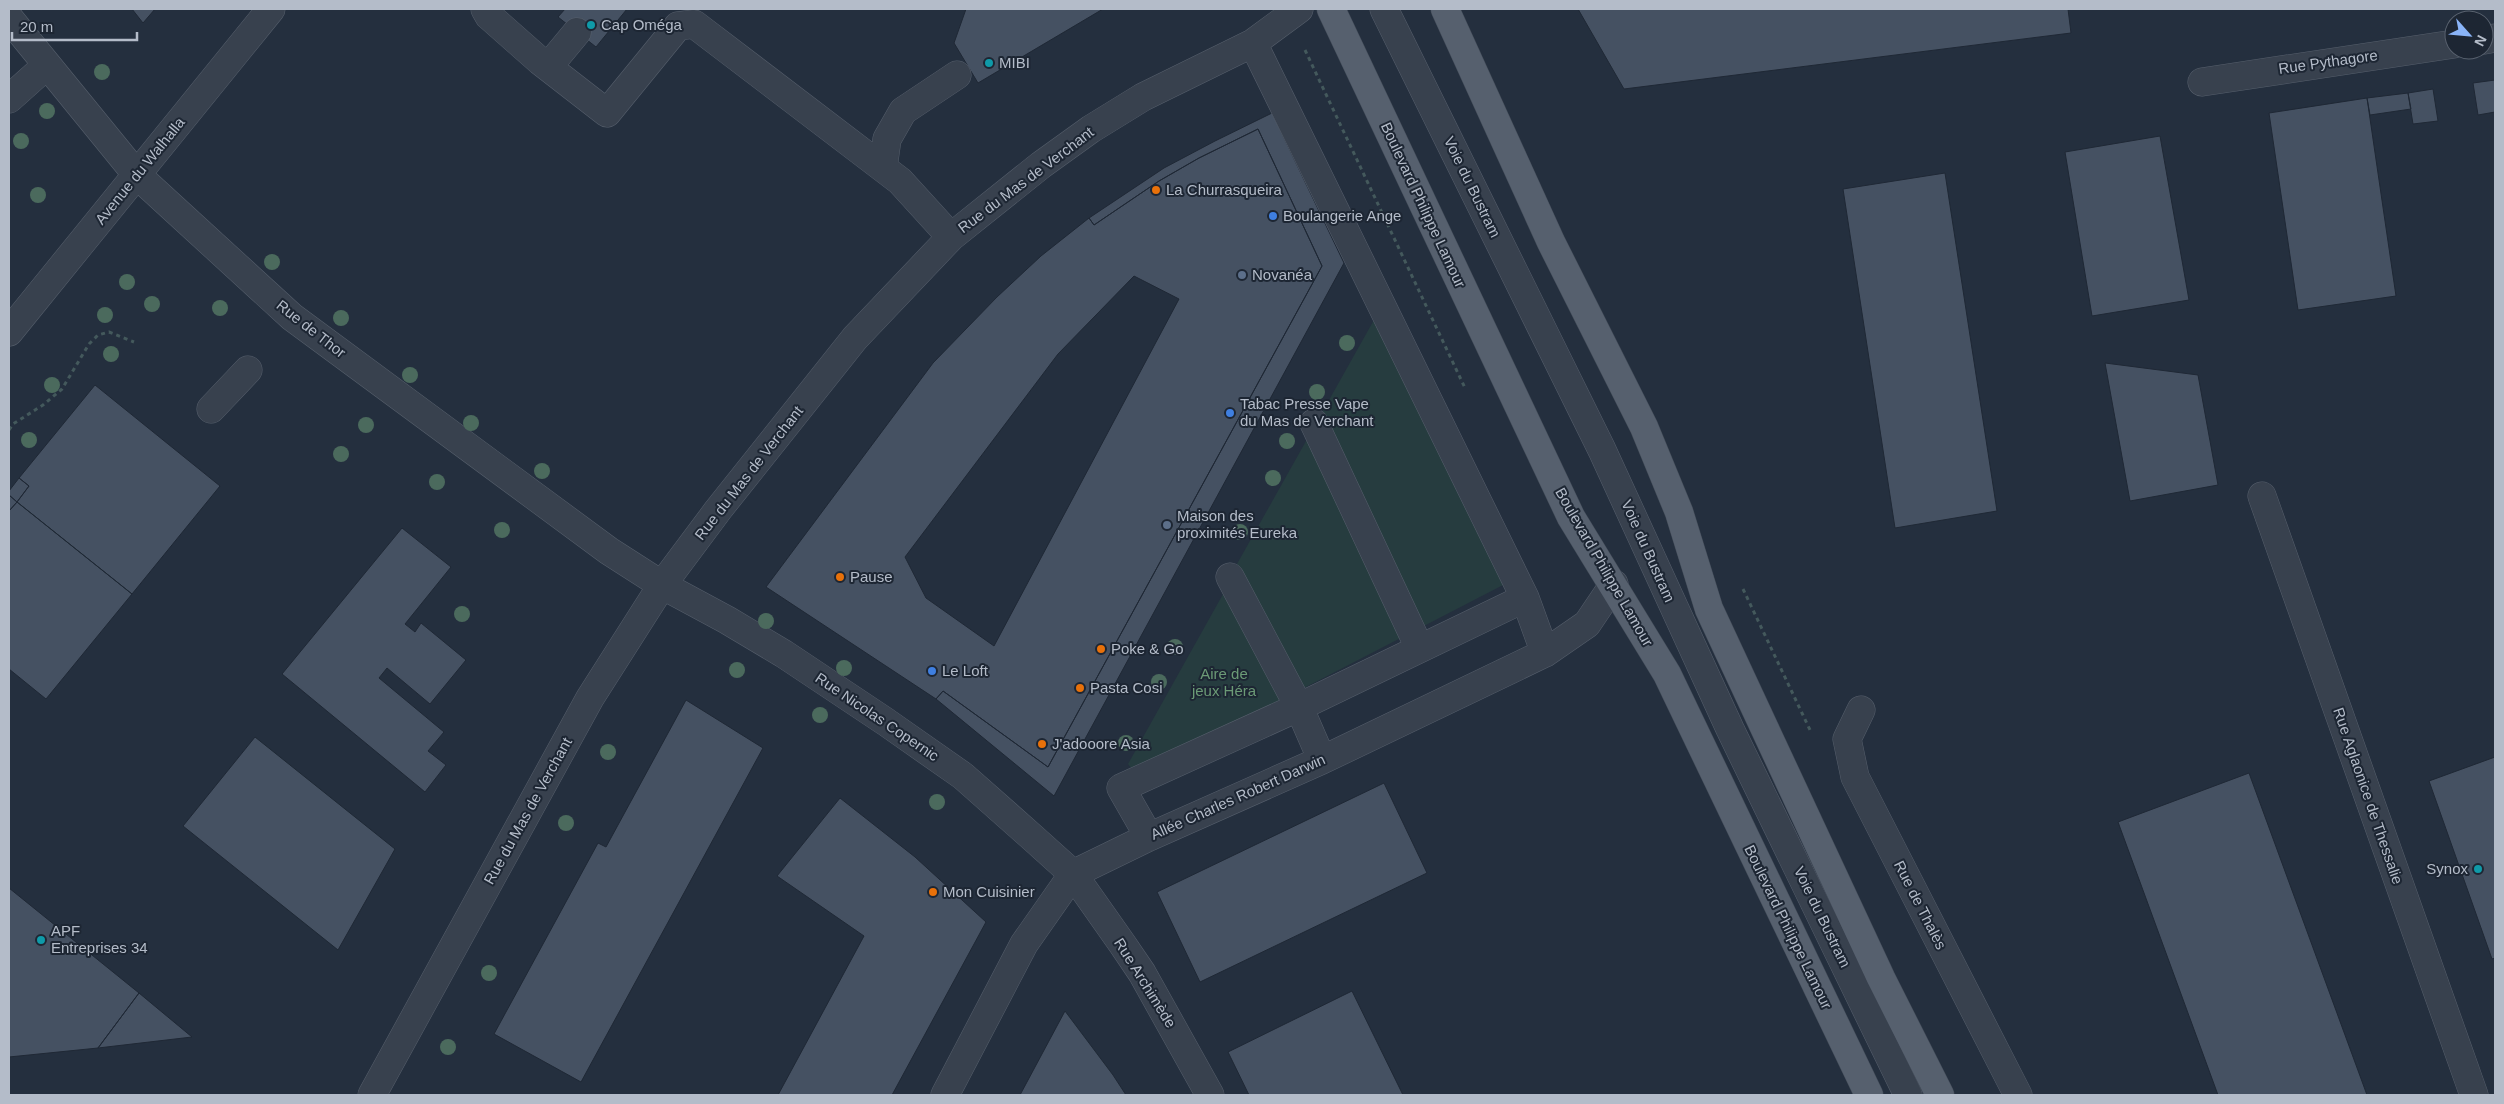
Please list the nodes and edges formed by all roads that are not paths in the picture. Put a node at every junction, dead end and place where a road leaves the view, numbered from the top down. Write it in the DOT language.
graph roads {
  1 [pos="271,9"];
  2 [pos="484,9"];
  3 [pos="1299,9"];
  4 [pos="1331,9"];
  5 [pos="1384,9"];
  6 [pos="1445,9"];
  7 [pos="9,18"];
  8 [pos="577,32"];
  9 [pos="1253,43"];
  10 [pos="2444,46"];
  11 [pos="47,65"];
  12 [pos="548,67"];
  13 [pos="957,75"];
  14 [pos="2202,82"];
  15 [pos="9,100"];
  16 [pos="883,168"];
  17 [pos="137,175"];
  18 [pos="951,237"];
  19 [pos="9,332"];
  20 [pos="248,370"];
  21 [pos="211,409"];
  22 [pos="1314,423"];
  23 [pos="2262,496"];
  24 [pos="1230,577"];
  25 [pos="1614,584"];
  26 [pos="662,585"];
  27 [pos="1525,598"];
  28 [pos="1419,647"];
  29 [pos="1545,652"];
  30 [pos="1299,707"];
  31 [pos="1862,710"];
  32 [pos="1322,760"];
  33 [pos="1149,837"];
  34 [pos="1073,874"];
  35 [pos="372,1095"];
  36 [pos="944,1095"];
  37 [pos="1210,1095"];
  38 [pos="1869,1095"];
  39 [pos="1908,1095"];
  40 [pos="1940,1095"];
  41 [pos="2018,1095"];
  42 [pos="2474,1095"];
  1 -- 17 [label="street, Avenue du Walhalla"];
  2 -- 12 [label="street"];
  3 -- 9 [label="street, Rue du Mas de Verchant"];
  4 -- 25 [label="main road, Boulevard Philippe Lamour"];
  5 -- 39 [label="street, Voie du Bustram"];
  6 -- 40 [label="main road"];
  7 -- 11 [label="street, Rue de Thor"];
  8 -- 12 [label="street"];
  9 -- 18 [label="street, Rue du Mas de Verchant"];
  9 -- 27 [label="street"];
  10 -- 14 [label="street, Rue Pythagore"];
  11 -- 15 [label="street"];
  11 -- 17 [label="street, Rue de Thor"];
  12 -- 16 [label="street"];
  13 -- 16 [label="street"];
  16 -- 18 [label="street"];
  17 -- 19 [label="street, Avenue du Walhalla"];
  17 -- 26 [label="street, Rue de Thor"];
  18 -- 26 [label="street, Rue du Mas de Verchant"];
  20 -- 21 [label="street"];
  22 -- 28 [label="street"];
  23 -- 42 [label="street, Rue Aglaonice de Thessalie"];
  24 -- 30 [label="street"];
  25 -- 29 [label="street, Allée Charles Robert Darwin"];
  25 -- 38 [label="main road, Boulevard Philippe Lamour"];
  26 -- 34 [label="street, Rue Nicolas Copernic"];
  26 -- 35 [label="street, Rue du Mas de Verchant"];
  27 -- 28 [label="street"];
  27 -- 29 [label="street"];
  28 -- 30 [label="street"];
  29 -- 32 [label="street, Allée Charles Robert Darwin"];
  30 -- 32 [label="street"];
  30 -- 33 [label="street"];
  31 -- 41 [label="street, Rue de Thalès"];
  32 -- 33 [label="street, Allée Charles Robert Darwin"];
  33 -- 34 [label="street, Allée Charles Robert Darwin"];
  34 -- 36 [label="street, Allée Charles Robert Darwin"];
  34 -- 37 [label="street, Rue Archimède"];
}
